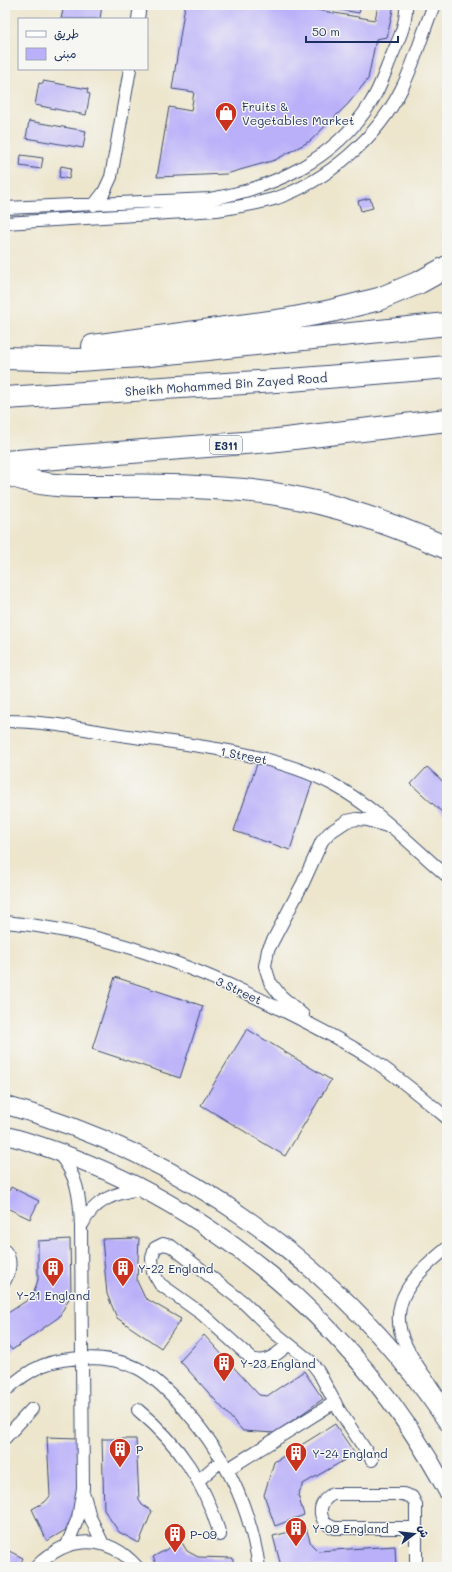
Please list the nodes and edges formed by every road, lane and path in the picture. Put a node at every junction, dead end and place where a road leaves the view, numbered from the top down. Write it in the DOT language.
graph roads {
  1 [pos="140,5"];
  2 [pos="406,5"];
  3 [pos="434,5"];
  4 [pos="138,18"];
  5 [pos="130,70"];
  6 [pos="5,200"];
  7 [pos="94,204"];
  8 [pos="5,208"];
  9 [pos="18,208"];
  10 [pos="5,224"];
  11 [pos="447,267"];
  12 [pos="447,324"];
  13 [pos="10,358"];
  14 [pos="447,367"];
  15 [pos="5,398"];
  16 [pos="447,420"];
  17 [pos="5,462"];
  18 [pos="5,473"];
  19 [pos="447,548"];
  20 [pos="5,721"];
  21 [pos="390,827"];
  22 [pos="447,876"];
  23 [pos="5,922"];
  24 [pos="320,1028"];
  25 [pos="5,1105"];
  26 [pos="447,1118"];
  27 [pos="5,1135"];
  28 [pos="57,1152"];
  29 [pos="140,1189"];
  30 [pos="81,1226"];
  31 [pos="447,1248"];
  32 [pos="5,1250"];
  33 [pos="5,1280"];
  34 [pos="289,1344"];
  35 [pos="82,1358"];
  36 [pos="5,1391"];
  37 [pos="335,1402"];
  38 [pos="32,1409"];
  39 [pos="138,1410"];
  40 [pos="447,1412"];
  41 [pos="447,1422"];
  42 [pos="5,1438"];
  43 [pos="372,1460"];
  44 [pos="225,1465"];
  45 [pos="199,1480"];
  46 [pos="83,1488"];
  47 [pos="447,1491"];
  48 [pos="416,1528"];
  49 [pos="220,1535"];
  50 [pos="102,1544"];
  51 [pos="67,1545"];
  52 [pos="36,1567"];
  53 [pos="137,1567"];
  54 [pos="258,1567"];
  55 [pos="416,1567"];
  1 -- 4 [label="street"];
  2 -- 7 [label="street"];
  3 -- 10 [label="street"];
  5 -- 7 [label="street"];
  6 -- 9 [label="street"];
  7 -- 9 [label="street"];
  8 -- 9 [label="street"];
  11 -- 13 [label="highway"];
  12 -- 13 [label="highway"];
  14 -- 15 [label="highway, Sheikh Mohammed Bin Zayed Road"];
  16 -- 17 [label="highway, E311"];
  18 -- 19 [label="highway"];
  20 -- 21 [label="street, 1 Street"];
  21 -- 22 [label="street, 1 Street"];
  21 -- 24 [label="street"];
  23 -- 24 [label="street, 3 Street"];
  24 -- 26 [label="street, 3 Street"];
  25 -- 41 [label="street"];
  27 -- 28 [label="street"];
  28 -- 29 [label="street"];
  28 -- 30 [label="street"];
  29 -- 30 [label="street"];
  29 -- 47 [label="street"];
  30 -- 35 [label="street"];
  31 -- 40 [label="street"];
  32 -- 33 [label="street"];
  34 -- 34 [label="street"];
  34 -- 37 [label="street"];
  35 -- 36 [label="street"];
  35 -- 44 [label="street"];
  35 -- 46 [label="street"];
  37 -- 43 [label="street"];
  37 -- 44 [label="street"];
  38 -- 42 [label="street"];
  39 -- 45 [label="street"];
  44 -- 45 [label="street"];
  44 -- 54 [label="street"];
  45 -- 49 [label="street"];
  46 -- 50 [label="street"];
  46 -- 51 [label="street"];
  48 -- 48 [label="street"];
  48 -- 55 [label="street"];
  50 -- 51 [label="street"];
  50 -- 53 [label="street"];
  51 -- 52 [label="street"];
}
